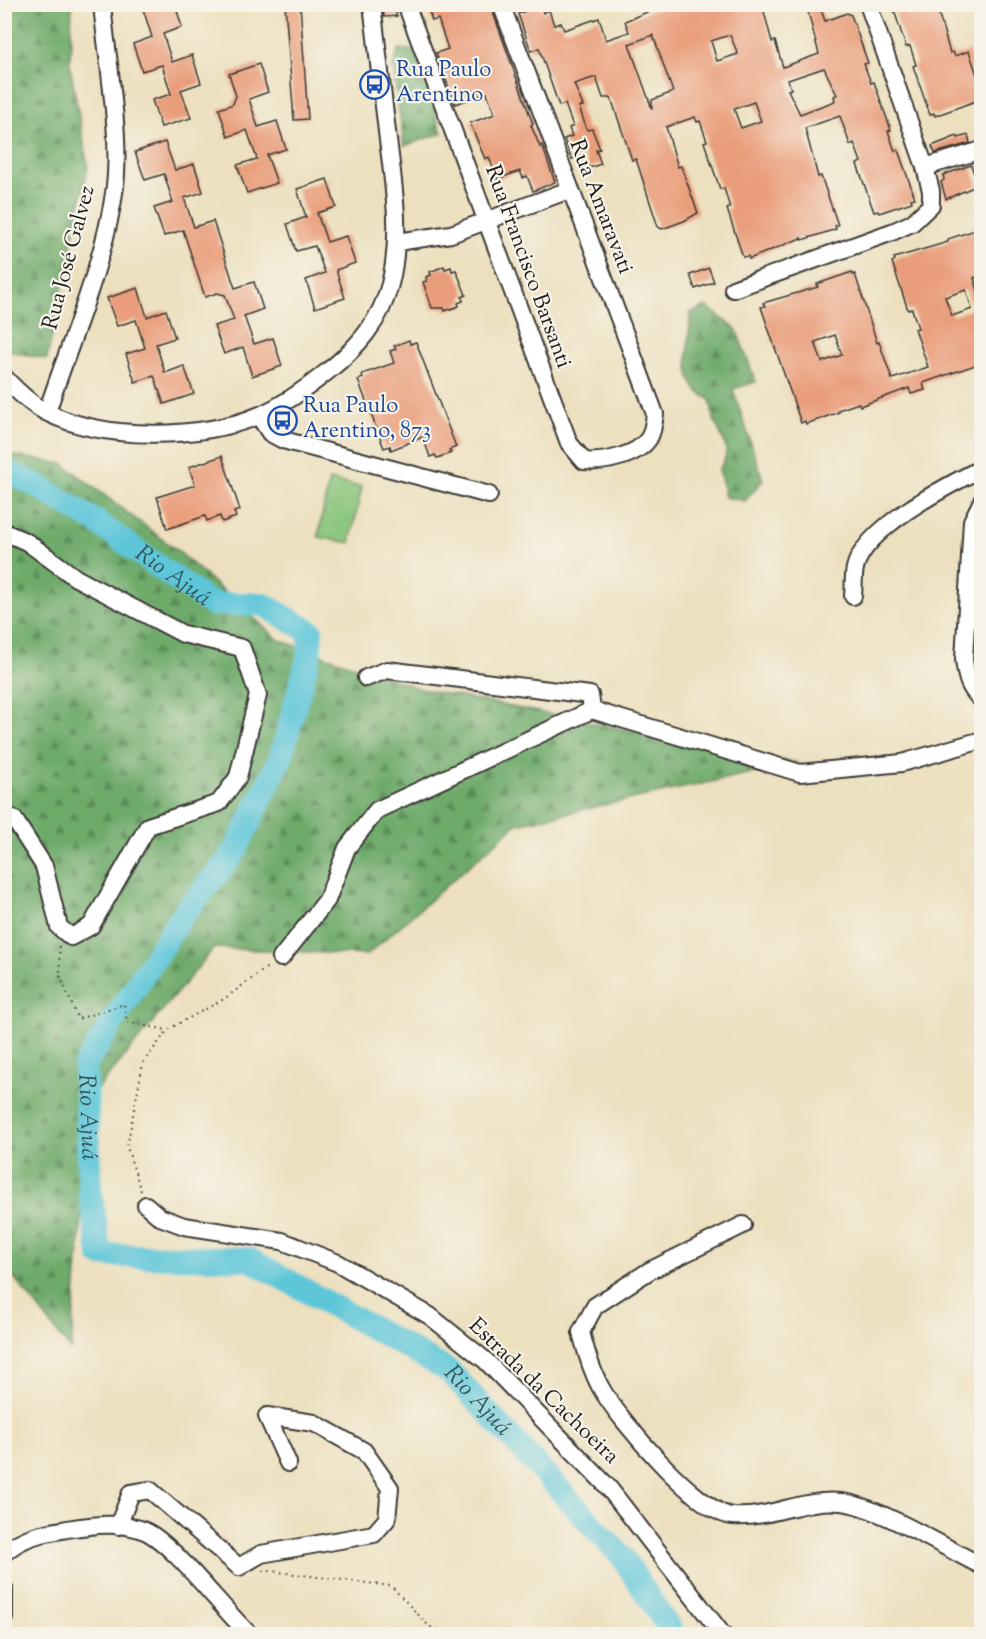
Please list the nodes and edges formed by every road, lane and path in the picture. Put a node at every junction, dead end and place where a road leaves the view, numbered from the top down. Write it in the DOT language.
graph roads {
  1 [pos="102,4"];
  2 [pos="372,4"];
  3 [pos="406,4"];
  4 [pos="501,4"];
  5 [pos="868,4"];
  6 [pos="981,150"];
  7 [pos="925,166"];
  8 [pos="569,190"];
  9 [pos="486,221"];
  10 [pos="397,242"];
  11 [pos="733,289"];
  12 [pos="4,377"];
  13 [pos="46,412"];
  14 [pos="259,416"];
  15 [pos="653,425"];
  16 [pos="981,468"];
  17 [pos="489,495"];
  18 [pos="981,501"];
  19 [pos="4,532"];
  20 [pos="853,596"];
  21 [pos="366,678"];
  22 [pos="981,700"];
  23 [pos="592,710"];
  24 [pos="981,740"];
  25 [pos="4,815"];
  26 [pos="59,927"];
  27 [pos="281,958"];
  28 [pos="167,1030"];
  29 [pos="146,1205"];
  30 [pos="743,1225"];
  31 [pos="288,1463"];
  32 [pos="118,1526"];
  33 [pos="4,1553"];
  34 [pos="981,1566"];
  35 [pos="263,1570"];
  36 [pos="4,1588"];
  37 [pos="4,1618"];
  38 [pos="249,1635"];
  39 [pos="460,1635"];
  40 [pos="722,1635"];
  1 -- 13 [label="street, Rua José Galvez"];
  2 -- 10 [label="street"];
  3 -- 9 [label="street, Rua Francisco Barsanti"];
  4 -- 8 [label="street, Rua Amaravati"];
  5 -- 7 [label="street"];
  6 -- 7 [label="street"];
  7 -- 11 [label="street"];
  8 -- 9 [label="street"];
  8 -- 15 [label="street, Rua Amaravati"];
  9 -- 10 [label="street"];
  9 -- 15 [label="street, Rua Francisco Barsanti"];
  10 -- 14 [label="street"];
  12 -- 13 [label="street"];
  13 -- 14 [label="street"];
  14 -- 17 [label="street"];
  16 -- 20 [label="street"];
  18 -- 22 [label="street"];
  19 -- 26 [label="street"];
  21 -- 23 [label="street"];
  23 -- 24 [label="street"];
  23 -- 27 [label="street"];
  25 -- 26 [label="street"];
  26 -- 28 [label="path"];
  27 -- 28 [label="path"];
  28 -- 29 [label="path"];
  29 -- 40 [label="street, Estrada da Cachoeira"];
  30 -- 34 [label="street"];
  31 -- 32 [label="street"];
  32 -- 33 [label="street"];
  32 -- 38 [label="street"];
  35 -- 39 [label="path"];
  36 -- 37 [label="street"];
}
